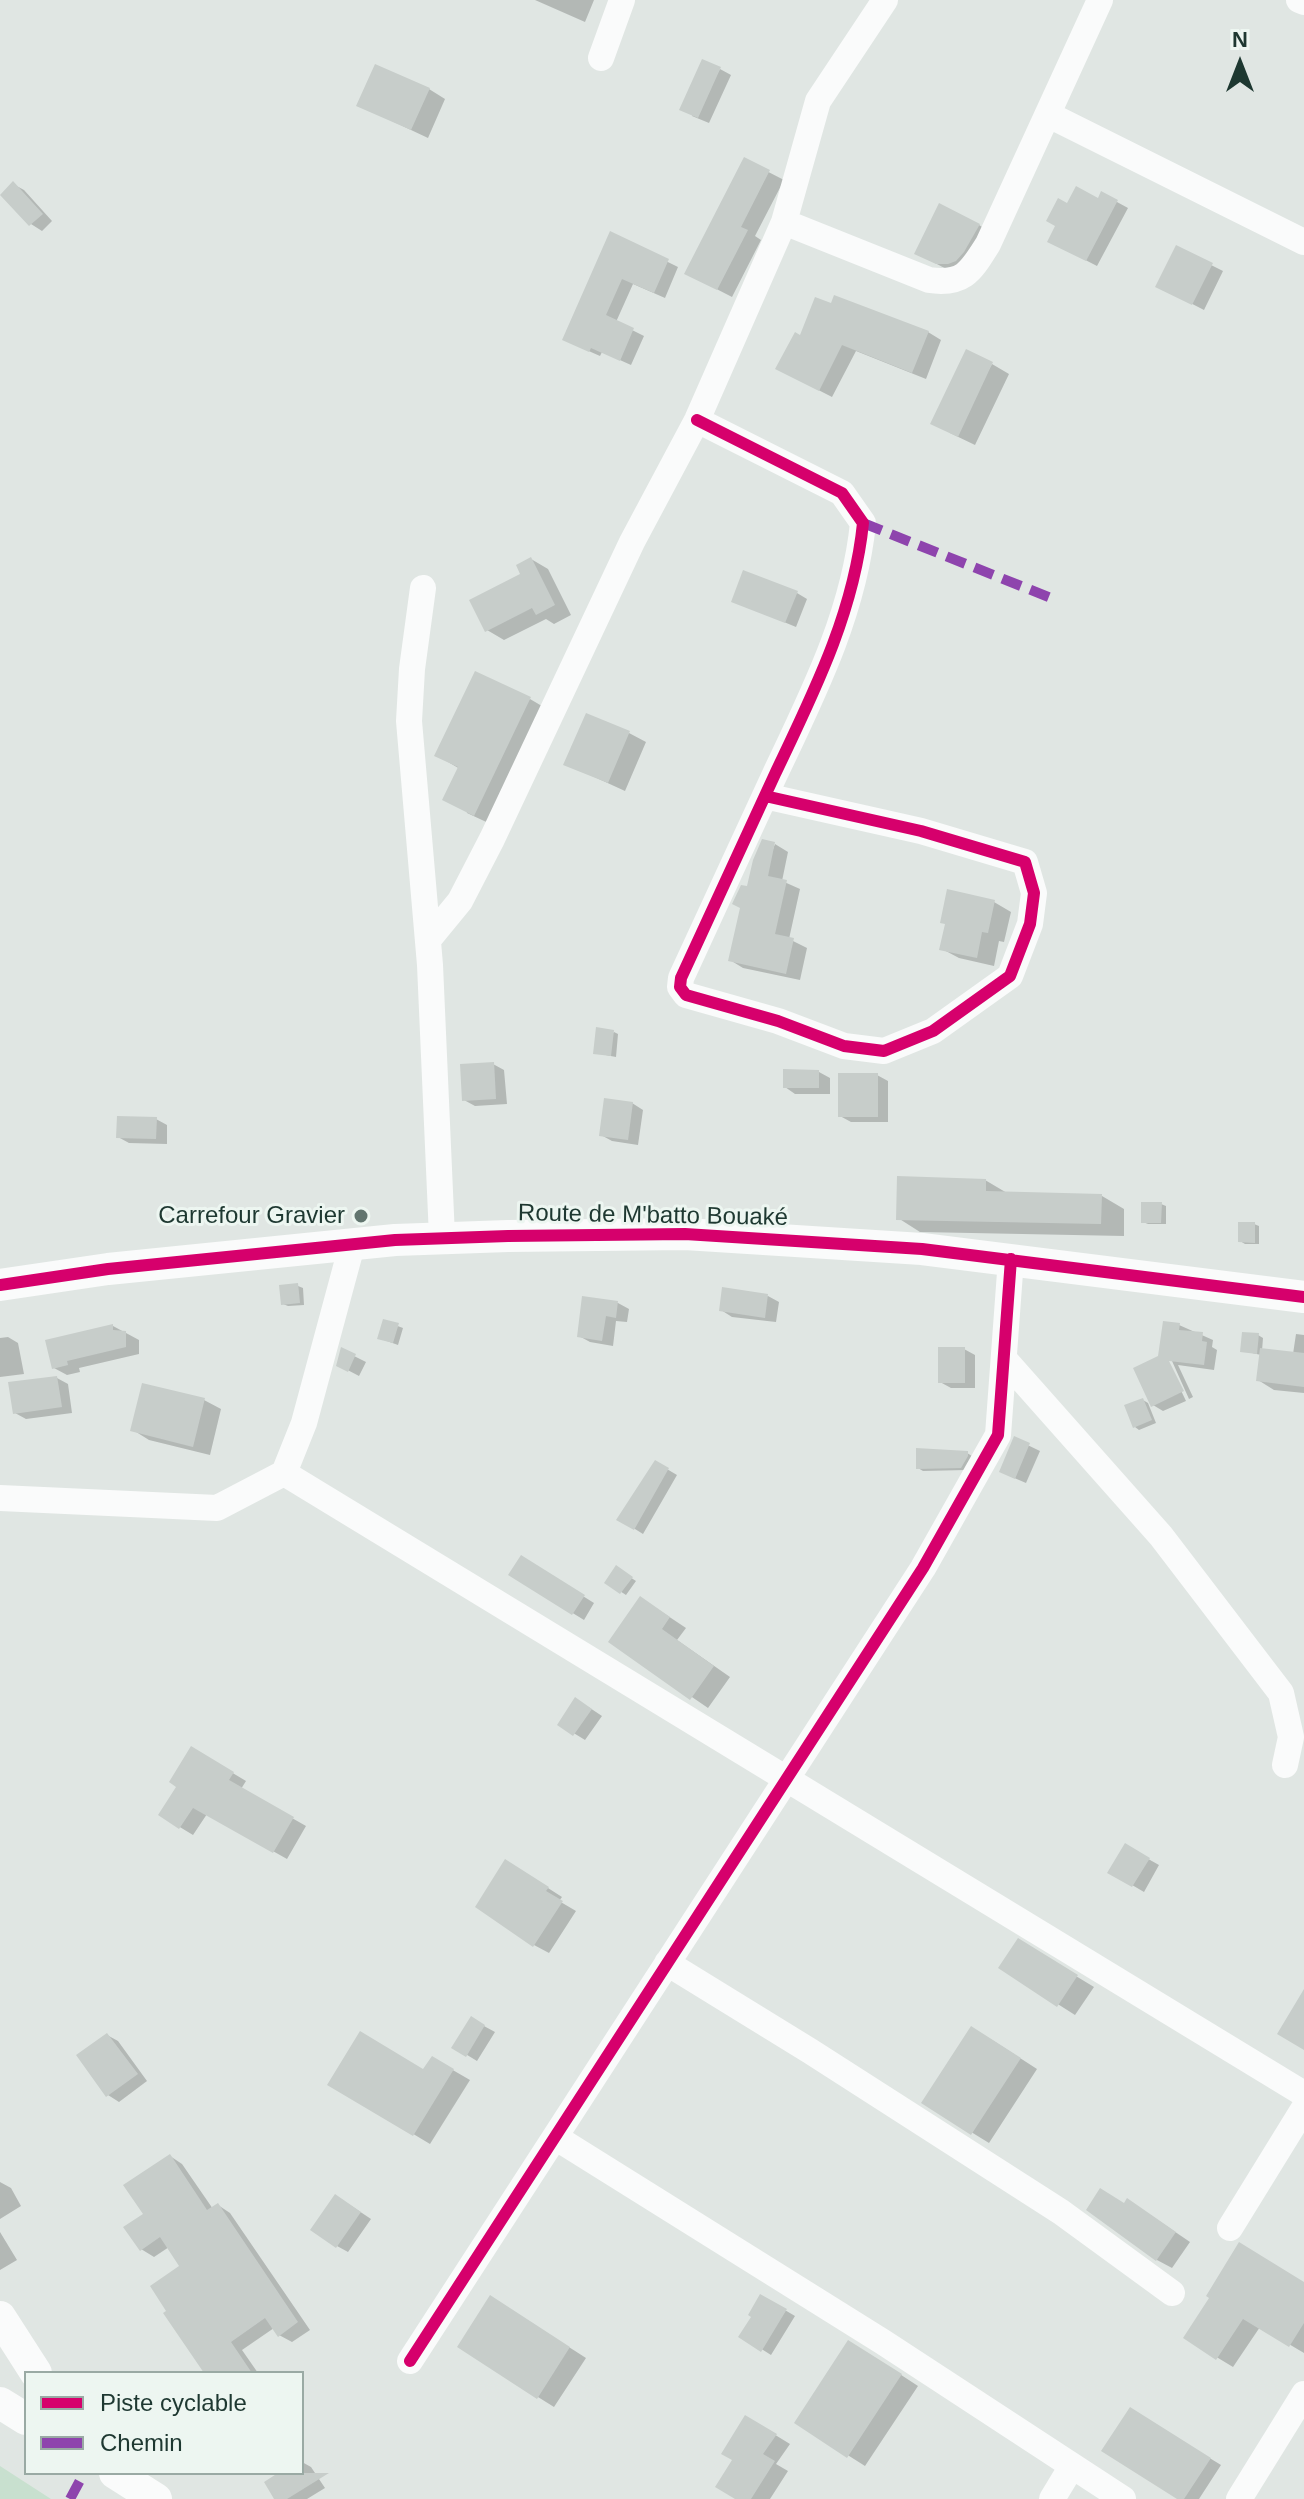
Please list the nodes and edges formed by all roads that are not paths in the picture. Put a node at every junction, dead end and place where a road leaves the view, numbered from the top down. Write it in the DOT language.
graph roads {
  1 [pos="622,0"];
  2 [pos="885,0"];
  3 [pos="1100,0"];
  4 [pos="601,58"];
  5 [pos="1049,115"];
  6 [pos="784,222"];
  7 [pos="1304,242"];
  8 [pos="697,420"];
  9 [pos="423,588"];
  10 [pos="765,796"];
  11 [pos="428,940"];
  12 [pos="442,1237"];
  13 [pos="352,1245"];
  14 [pos="1011,1259"];
  15 [pos="0,1285"];
  16 [pos="1304,1297"];
  17 [pos="1004,1359"];
  18 [pos="284,1473"];
  19 [pos="0,1498"];
  20 [pos="1285,1765"];
  21 [pos="787,1778"];
  22 [pos="667,1963"];
  23 [pos="1304,2094"];
  24 [pos="1304,2108"];
  25 [pos="555,2137"];
  26 [pos="1230,2228"];
  27 [pos="1172,2293"];
  28 [pos="0,2317"];
  29 [pos="410,2361"];
  30 [pos="35,2371"];
  31 [pos="1304,2394"];
  32 [pos="0,2403"];
  33 [pos="24,2418"];
  34 [pos="1072,2466"];
  35 [pos="118,2475"];
  36 [pos="156,2499"];
  37 [pos="1052,2499"];
  38 [pos="1123,2499"];
  39 [pos="1239,2499"];
  1 -- 4 [label="street"];
  2 -- 6 [label="street"];
  3 -- 5 [label="street"];
  5 -- 6 [label="street"];
  5 -- 7 [label="street"];
  6 -- 8 [label="street"];
  8 -- 10 [label="street"];
  8 -- 11 [label="street"];
  9 -- 11 [label="street"];
  10 -- 10 [label="street"];
  11 -- 12 [label="street"];
  12 -- 13 [label="street, Route de M'batto Bouaké"];
  12 -- 14 [label="street, Route de M'batto Bouaké"];
  13 -- 15 [label="street, Route de M'batto Bouaké"];
  13 -- 18 [label="street"];
  14 -- 16 [label="street, Route de M'batto Bouaké"];
  14 -- 17 [label="street"];
  17 -- 20 [label="street"];
  17 -- 21 [label="street"];
  18 -- 19 [label="street"];
  18 -- 21 [label="street"];
  21 -- 22 [label="street"];
  21 -- 23 [label="street"];
  22 -- 25 [label="street"];
  22 -- 27 [label="street"];
  24 -- 26 [label="street"];
  25 -- 29 [label="street"];
  25 -- 34 [label="street"];
  28 -- 30 [label="street"];
  31 -- 39 [label="street"];
  32 -- 33 [label="street"];
  34 -- 37 [label="street"];
  34 -- 38 [label="street"];
  35 -- 36 [label="street"];
}
